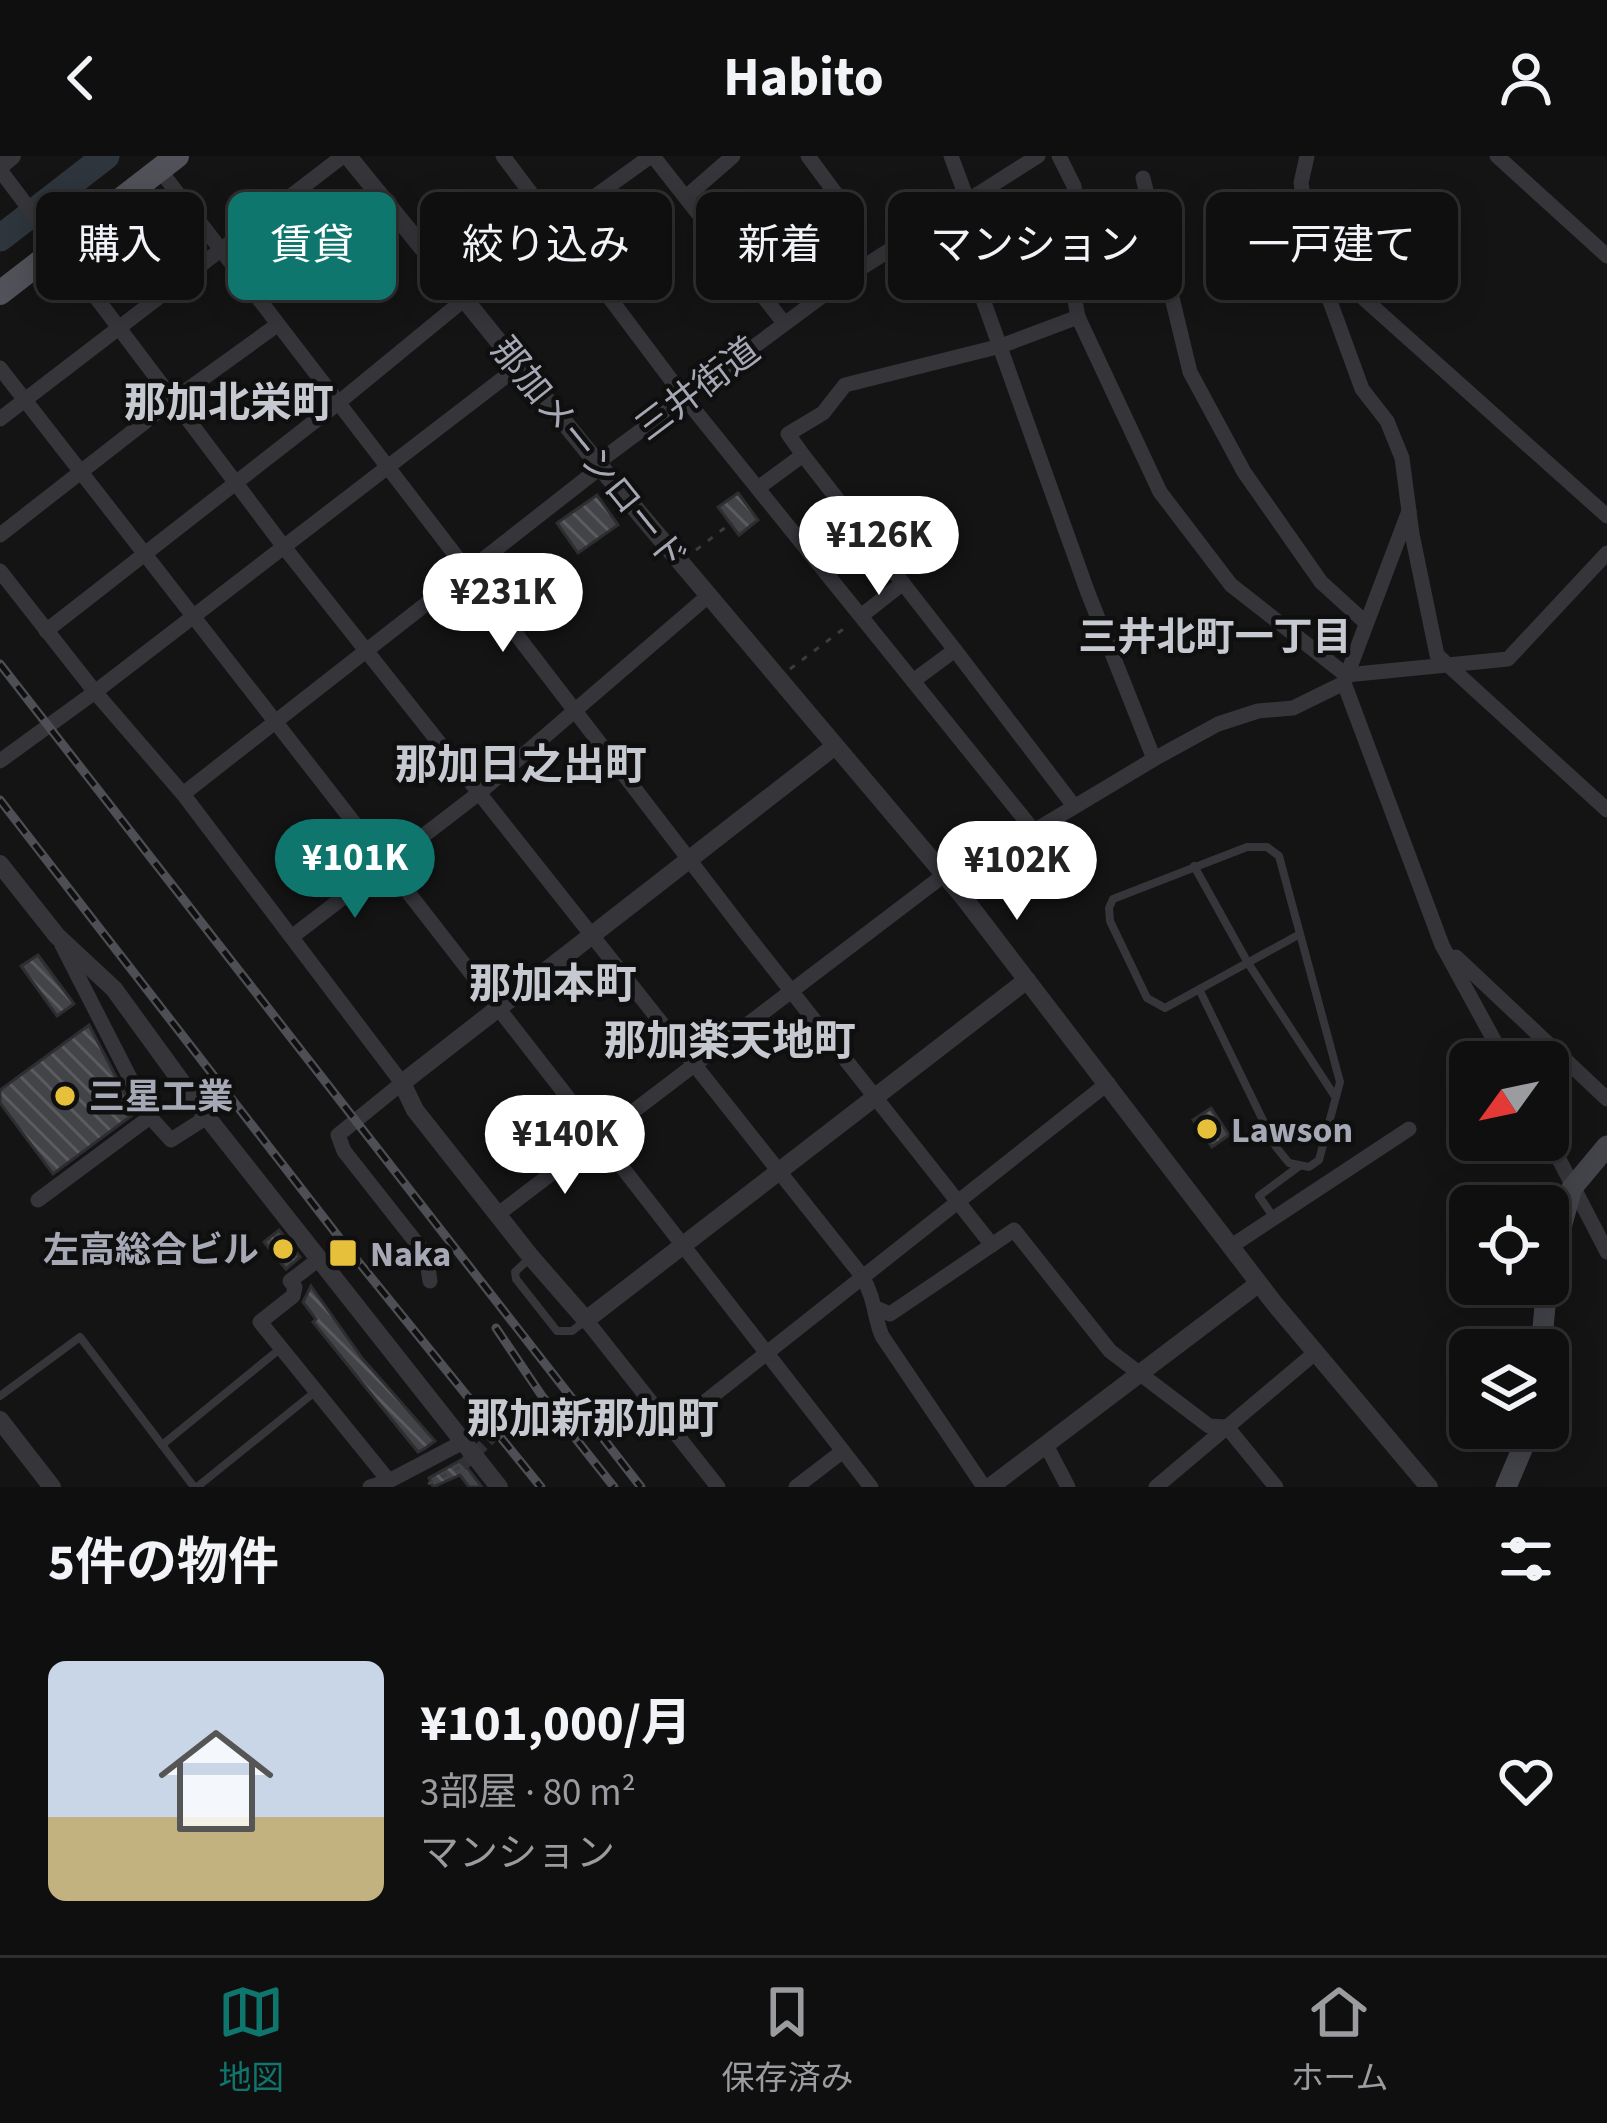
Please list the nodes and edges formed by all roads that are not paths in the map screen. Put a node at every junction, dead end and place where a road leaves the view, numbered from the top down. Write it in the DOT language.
graph roads {
  1 [pos="12,156"];
  2 [pos="346,156"];
  3 [pos="503,156"];
  4 [pos="652,156"];
  5 [pos="734,156"];
  6 [pos="808,156"];
  7 [pos="951,156"];
  8 [pos="1038,156"];
  9 [pos="1059,156"];
  10 [pos="1307,156"];
  11 [pos="1497,156"];
  12 [pos="168,163"];
  13 [pos="1,172"];
  14 [pos="1143,178"];
  15 [pos="123,192"];
  16 [pos="530,192"];
  17 [pos="603,192"];
  18 [pos="835,192"];
  19 [pos="965,192"];
  20 [pos="979,192"];
  21 [pos="1302,192"];
  22 [pos="686,197"];
  23 [pos="36,220"];
  24 [pos="220,250"];
  25 [pos="36,254"];
  26 [pos="1607,256"];
  27 [pos="0,293"];
  28 [pos="97,300"];
  29 [pos="611,300"];
  30 [pos="816,300"];
  31 [pos="984,300"];
  32 [pos="1330,300"];
  33 [pos="1366,300"];
  34 [pos="466,301"];
  35 [pos="1078,317"];
  36 [pos="784,323"];
  37 [pos="277,325"];
  38 [pos="118,327"];
  39 [pos="1001,346"];
  40 [pos="519,366"];
  41 [pos="0,368"];
  42 [pos="684,397"];
  43 [pos="25,400"];
  44 [pos="173,400"];
  45 [pos="338,403"];
  46 [pos="0,418"];
  47 [pos="803,455"];
  48 [pos="387,465"];
  49 [pos="599,465"];
  50 [pos="81,472"];
  51 [pos="235,482"];
  52 [pos="758,488"];
  53 [pos="1410,508"];
  54 [pos="1607,516"];
  55 [pos="0,535"];
  56 [pos="284,547"];
  57 [pos="1607,553"];
  58 [pos="144,554"];
  59 [pos="0,571"];
  60 [pos="469,571"];
  61 [pos="903,583"];
  62 [pos="708,596"];
  63 [pos="861,616"];
  64 [pos="192,617"];
  65 [pos="1366,622"];
  66 [pos="46,631"];
  67 [pos="955,650"];
  68 [pos="366,651"];
  69 [pos="1445,666"];
  70 [pos="1345,679"];
  71 [pos="913,681"];
  72 [pos="95,692"];
  73 [pos="577,709"];
  74 [pos="275,722"];
  75 [pos="835,746"];
  76 [pos="1154,759"];
  77 [pos="0,761"];
  78 [pos="479,793"];
  79 [pos="183,794"];
  80 [pos="1074,806"];
  81 [pos="1607,810"];
  82 [pos="1034,831"];
  83 [pos="691,858"];
  84 [pos="0,865"];
  85 [pos="388,865"];
  86 [pos="1194,866"];
  87 [pos="944,875"];
  88 [pos="964,898"];
  89 [pos="1300,934"];
  90 [pos="592,935"];
  91 [pos="57,936"];
  92 [pos="293,936"];
  93 [pos="1442,945"];
  94 [pos="1247,963"];
  95 [pos="1027,980"];
  96 [pos="1199,989"];
  97 [pos="794,991"];
  98 [pos="500,1007"];
  99 [pos="1495,1041"];
  100 [pos="695,1065"];
  101 [pos="402,1083"];
  102 [pos="1108,1083"];
  103 [pos="1335,1096"];
  104 [pos="874,1097"];
  105 [pos="1607,1099"];
  106 [pos="150,1117"];
  107 [pos="207,1117"];
  108 [pos="1408,1129"];
  109 [pos="602,1138"];
  110 [pos="1607,1146"];
  111 [pos="1560,1161"];
  112 [pos="1298,1167"];
  113 [pos="778,1170"];
  114 [pos="1569,1199"];
  115 [pos="38,1200"];
  116 [pos="958,1202"];
  117 [pos="497,1215"];
  118 [pos="1274,1218"];
  119 [pos="683,1244"];
  120 [pos="992,1246"];
  121 [pos="1230,1247"];
  122 [pos="1607,1252"];
  123 [pos="531,1257"];
  124 [pos="319,1259"];
  125 [pos="862,1276"];
  126 [pos="430,1281"];
  127 [pos="1258,1284"];
  128 [pos="878,1309"];
  129 [pos="586,1320"];
  130 [pos="281,1348"];
  131 [pos="766,1352"];
  132 [pos="1316,1352"];
  133 [pos="1140,1372"];
  134 [pos="316,1391"];
  135 [pos="0,1396"];
  136 [pos="0,1420"];
  137 [pos="1226,1426"];
  138 [pos="672,1428"];
  139 [pos="463,1442"];
  140 [pos="162,1445"];
  141 [pos="1046,1445"];
  142 [pos="1522,1449"];
  143 [pos="843,1451"];
  144 [pos="389,1481"];
  145 [pos="52,1487"];
  146 [pos="196,1487"];
  147 [pos="370,1487"];
  148 [pos="499,1487"];
  149 [pos="718,1487"];
  150 [pos="796,1487"];
  151 [pos="871,1487"];
  152 [pos="987,1487"];
  153 [pos="1068,1487"];
  154 [pos="1156,1487"];
  155 [pos="1276,1487"];
  156 [pos="1429,1487"];
  157 [pos="1507,1487"];
  1 -- 13 [label="street"];
  2 -- 24 [label="street"];
  2 -- 34 [label="street, 那加メーンロード"];
  3 -- 16 [label="street"];
  4 -- 17 [label="street"];
  4 -- 22 [label="street"];
  5 -- 22 [label="street"];
  6 -- 18 [label="street"];
  7 -- 19 [label="street"];
  8 -- 20 [label="street, 三井街道"];
  9 -- 35 [label="street"];
  10 -- 21 [label="street"];
  11 -- 26 [label="street"];
  12 -- 15 [label="main road"];
  12 -- 24 [label="street"];
  13 -- 23 [label="street"];
  14 -- 65 [label="street"];
  22 -- 36 [label="street"];
  24 -- 37 [label="street"];
  24 -- 38 [label="street"];
  25 -- 27 [label="main road"];
  28 -- 38 [label="street"];
  29 -- 42 [label="street"];
  30 -- 36 [label="street, 三井街道"];
  31 -- 39 [label="street"];
  32 -- 53 [label="street"];
  33 -- 54 [label="street"];
  34 -- 40 [label="street, 那加メーンロード"];
  34 -- 45 [label="street"];
  35 -- 39 [label="street"];
  35 -- 70 [label="street"];
  36 -- 42 [label="street, 三井街道"];
  37 -- 44 [label="street"];
  37 -- 45 [label="street"];
  38 -- 43 [label="street"];
  38 -- 44 [label="street"];
  39 -- 47 [label="street"];
  39 -- 76 [label="street"];
  40 -- 48 [label="street"];
  40 -- 49 [label="street, 那加メーンロード"];
  41 -- 43 [label="street"];
  42 -- 49 [label="street, 三井街道"];
  42 -- 52 [label="street"];
  43 -- 46 [label="street"];
  43 -- 50 [label="street"];
  44 -- 50 [label="street"];
  44 -- 51 [label="street"];
  45 -- 48 [label="street"];
  45 -- 51 [label="street"];
  47 -- 52 [label="street"];
  47 -- 61 [label="street"];
  48 -- 56 [label="street"];
  48 -- 60 [label="street"];
  49 -- 60 [label="street, 三井街道"];
  49 -- 62 [label="street, 那加メーンロード"];
  50 -- 55 [label="street"];
  50 -- 58 [label="street"];
  51 -- 56 [label="street"];
  51 -- 58 [label="street"];
  52 -- 63 [label="street"];
  53 -- 65 [label="street"];
  53 -- 69 [label="street"];
  56 -- 64 [label="street"];
  56 -- 68 [label="street"];
  57 -- 69 [label="street"];
  58 -- 64 [label="street"];
  58 -- 66 [label="street"];
  59 -- 66 [label="street"];
  60 -- 68 [label="street, 三井街道"];
  60 -- 73 [label="street"];
  61 -- 63 [label="street"];
  61 -- 67 [label="street"];
  62 -- 73 [label="street"];
  62 -- 75 [label="street, 那加メーンロード"];
  63 -- 71 [label="street"];
  64 -- 72 [label="street"];
  64 -- 74 [label="street"];
  65 -- 70 [label="street"];
  66 -- 72 [label="street"];
  67 -- 71 [label="street"];
  67 -- 80 [label="street"];
  68 -- 74 [label="street, 三井街道"];
  68 -- 78 [label="street"];
  69 -- 70 [label="street"];
  69 -- 81 [label="street"];
  70 -- 76 [label="street"];
  70 -- 93 [label="street"];
  71 -- 82 [label="street"];
  72 -- 77 [label="street"];
  72 -- 79 [label="street"];
  73 -- 78 [label="street"];
  73 -- 83 [label="street"];
  74 -- 79 [label="street, 三井街道"];
  74 -- 85 [label="street"];
  75 -- 83 [label="street"];
  75 -- 87 [label="street, 那加メーンロード"];
  76 -- 80 [label="street"];
  78 -- 85 [label="street"];
  78 -- 90 [label="street"];
  79 -- 92 [label="street"];
  80 -- 82 [label="street"];
  82 -- 88 [label="street"];
  83 -- 90 [label="street"];
  83 -- 97 [label="street"];
  84 -- 91 [label="street"];
  85 -- 92 [label="street"];
  85 -- 98 [label="street"];
  86 -- 89 [label="lane"];
  86 -- 94 [label="lane"];
  86 -- 96 [label="lane"];
  87 -- 88 [label="street, 那加メーンロード"];
  87 -- 97 [label="street"];
  88 -- 95 [label="street, 那加メーンロード"];
  89 -- 94 [label="lane"];
  89 -- 103 [label="lane"];
  90 -- 98 [label="street"];
  90 -- 100 [label="street"];
  91 -- 106 [label="street"];
  91 -- 107 [label="street"];
  92 -- 101 [label="street"];
  93 -- 99 [label="street"];
  93 -- 105 [label="street"];
  94 -- 96 [label="lane"];
  94 -- 103 [label="lane"];
  95 -- 102 [label="street, 那加メーンロード"];
  95 -- 104 [label="street"];
  96 -- 112 [label="lane"];
  97 -- 100 [label="street"];
  97 -- 104 [label="street"];
  98 -- 101 [label="street"];
  98 -- 109 [label="street"];
  100 -- 109 [label="street"];
  100 -- 113 [label="street"];
  101 -- 117 [label="street"];
  101 -- 126 [label="street"];
  102 -- 116 [label="street"];
  102 -- 121 [label="street"];
  103 -- 112 [label="lane"];
  104 -- 113 [label="street"];
  104 -- 116 [label="street"];
  106 -- 107 [label="street"];
  106 -- 115 [label="street"];
  107 -- 124 [label="street"];
  108 -- 118 [label="street"];
  109 -- 117 [label="street"];
  109 -- 119 [label="street"];
  110 -- 114 [label="main road, bridge"];
  111 -- 122 [label="street"];
  112 -- 118 [label="lane"];
  113 -- 119 [label="street"];
  113 -- 125 [label="street"];
  116 -- 120 [label="street"];
  116 -- 125 [label="street"];
  117 -- 123 [label="street"];
  118 -- 121 [label="street"];
  119 -- 129 [label="street"];
  119 -- 131 [label="street"];
  120 -- 128 [label="street"];
  120 -- 133 [label="street"];
  121 -- 127 [label="street"];
  123 -- 129 [label="street"];
  123 -- 129 [label="lane"];
  124 -- 130 [label="street"];
  124 -- 139 [label="street"];
  125 -- 128 [label="street"];
  125 -- 131 [label="street"];
  127 -- 132 [label="street"];
  127 -- 133 [label="street"];
  128 -- 152 [label="street"];
  129 -- 138 [label="street"];
  130 -- 134 [label="street"];
  130 -- 140 [label="lane"];
  131 -- 138 [label="street"];
  131 -- 143 [label="street"];
  132 -- 137 [label="street"];
  132 -- 156 [label="street"];
  133 -- 137 [label="street"];
  133 -- 141 [label="street"];
  134 -- 144 [label="street"];
  134 -- 146 [label="lane"];
  135 -- 140 [label="lane"];
  136 -- 145 [label="street"];
  137 -- 154 [label="street"];
  137 -- 155 [label="street"];
  138 -- 149 [label="street"];
  139 -- 144 [label="street"];
  139 -- 148 [label="street"];
  140 -- 146 [label="lane"];
  141 -- 152 [label="street"];
  141 -- 153 [label="street"];
  142 -- 157 [label="main road"];
  143 -- 150 [label="street"];
  143 -- 151 [label="street"];
  144 -- 147 [label="street"];
}
